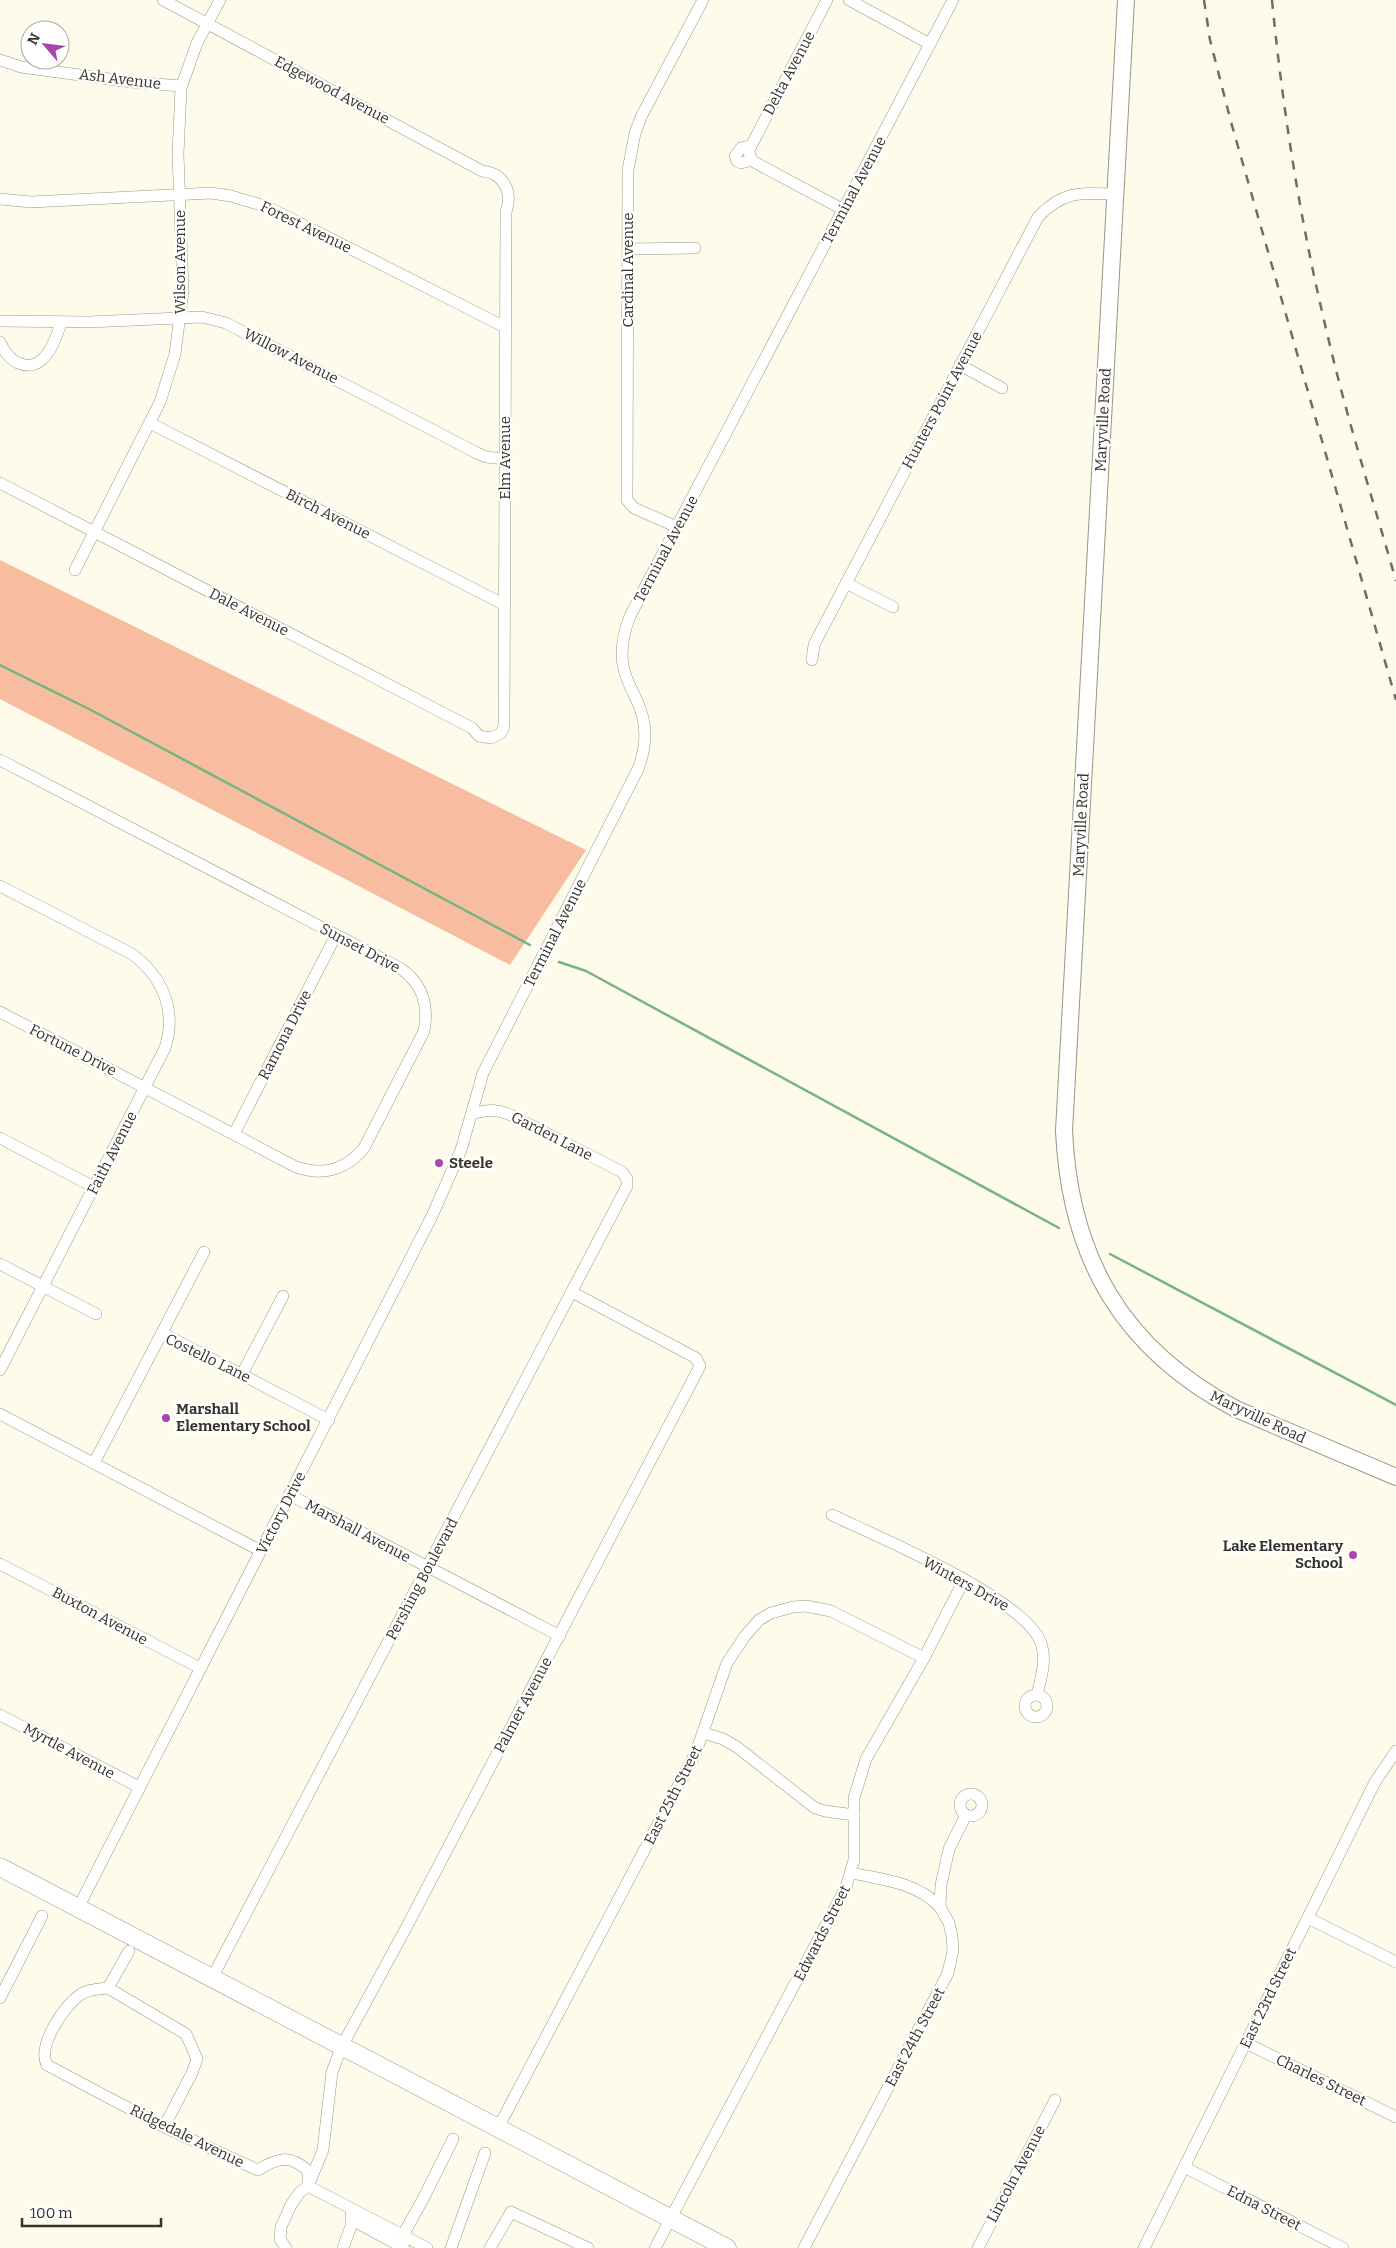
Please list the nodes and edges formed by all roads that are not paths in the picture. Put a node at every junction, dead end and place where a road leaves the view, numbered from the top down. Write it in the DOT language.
graph roads {
  1 [pos="163,0"];
  2 [pos="220,0"];
  3 [pos="703,0"];
  4 [pos="827,0"];
  5 [pos="849,0"];
  6 [pos="953,0"];
  7 [pos="1126,0"];
  8 [pos="207,23"];
  9 [pos="930,44"];
  10 [pos="0,60"];
  11 [pos="181,86"];
  12 [pos="500,179"];
  13 [pos="1115,194"];
  14 [pos="180,195"];
  15 [pos="0,199"];
  16 [pos="844,210"];
  17 [pos="695,248"];
  18 [pos="628,249"];
  19 [pos="181,318"];
  20 [pos="0,321"];
  21 [pos="61,323"];
  22 [pos="505,328"];
  23 [pos="0,342"];
  24 [pos="960,365"];
  25 [pos="1002,388"];
  26 [pos="150,423"];
  27 [pos="506,459"];
  28 [pos="0,483"];
  29 [pos="677,527"];
  30 [pos="94,532"];
  31 [pos="76,570"];
  32 [pos="846,583"];
  33 [pos="506,605"];
  34 [pos="893,607"];
  35 [pos="812,660"];
  36 [pos="496,736"];
  37 [pos="0,760"];
  38 [pos="0,886"];
  39 [pos="336,935"];
  40 [pos="0,1012"];
  41 [pos="145,1088"];
  42 [pos="472,1114"];
  43 [pos="234,1134"];
  44 [pos="0,1138"];
  45 [pos="627,1179"];
  46 [pos="94,1188"];
  47 [pos="204,1252"];
  48 [pos="0,1264"];
  49 [pos="43,1286"];
  50 [pos="572,1292"];
  51 [pos="283,1296"];
  52 [pos="96,1314"];
  53 [pos="162,1333"];
  54 [pos="0,1370"];
  55 [pos="242,1374"];
  56 [pos="0,1414"];
  57 [pos="329,1420"];
  58 [pos="94,1463"];
  59 [pos="1396,1477"];
  60 [pos="290,1496"];
  61 [pos="832,1514"];
  62 [pos="261,1550"];
  63 [pos="0,1564"];
  64 [pos="428,1568"];
  65 [pos="964,1580"];
  66 [pos="560,1636"];
  67 [pos="924,1658"];
  68 [pos="200,1668"];
  69 [pos="1037,1695"];
  70 [pos="0,1715"];
  71 [pos="704,1733"];
  72 [pos="1396,1751"];
  73 [pos="139,1787"];
  74 [pos="854,1815"];
  75 [pos="966,1815"];
  76 [pos="0,1867"];
  77 [pos="852,1873"];
  78 [pos="940,1907"];
  79 [pos="78,1908"];
  80 [pos="42,1916"];
  81 [pos="1308,1918"];
  82 [pos="129,1951"];
  83 [pos="1396,1962"];
  84 [pos="212,1978"];
  85 [pos="108,1988"];
  86 [pos="0,1998"];
  87 [pos="1246,2043"];
  88 [pos="342,2046"];
  89 [pos="1055,2100"];
  90 [pos="1396,2117"];
  91 [pos="164,2127"];
  92 [pos="498,2128"];
  93 [pos="453,2139"];
  94 [pos="485,2153"];
  95 [pos="1184,2167"];
  96 [pos="308,2186"];
  97 [pos="347,2207"];
  98 [pos="672,2219"];
  99 [pos="352,2220"];
  100 [pos="403,2234"];
  101 [pos="286,2248"];
  102 [pos="343,2248"];
  103 [pos="404,2248"];
  104 [pos="427,2248"];
  105 [pos="451,2248"];
  106 [pos="490,2248"];
  107 [pos="588,2248"];
  108 [pos="655,2248"];
  109 [pos="727,2248"];
  110 [pos="804,2248"];
  111 [pos="978,2248"];
  112 [pos="1144,2248"];
  113 [pos="1343,2248"];
  1 -- 8 [label="street, Edgewood Avenue"];
  2 -- 8 [label="street, Wilson Avenue"];
  3 -- 18 [label="street, Cardinal Avenue"];
  4 -- 16 [label="street, Delta Avenue"];
  5 -- 9 [label="street"];
  6 -- 9 [label="street, Terminal Avenue"];
  7 -- 13 [label="main road, Maryville Road"];
  8 -- 11 [label="street, Wilson Avenue"];
  8 -- 12 [label="street, Edgewood Avenue"];
  9 -- 16 [label="street, Terminal Avenue"];
  10 -- 11 [label="street, Ash Avenue"];
  11 -- 14 [label="street, Wilson Avenue"];
  12 -- 22 [label="street, Elm Avenue"];
  13 -- 24 [label="street, Hunters Point Avenue"];
  13 -- 59 [label="main road, Maryville Road"];
  14 -- 15 [label="street, Forest Avenue"];
  14 -- 19 [label="street, Wilson Avenue"];
  14 -- 22 [label="street, Forest Avenue"];
  16 -- 29 [label="street, Terminal Avenue"];
  17 -- 18 [label="street"];
  18 -- 29 [label="street, Cardinal Avenue"];
  19 -- 21 [label="street, Willow Avenue"];
  19 -- 26 [label="street, Wilson Avenue"];
  19 -- 27 [label="street, Willow Avenue"];
  20 -- 21 [label="street, Willow Avenue"];
  21 -- 23 [label="street"];
  22 -- 27 [label="street, Elm Avenue"];
  24 -- 25 [label="street"];
  24 -- 32 [label="street, Hunters Point Avenue"];
  26 -- 30 [label="street, Wilson Avenue"];
  26 -- 33 [label="street, Birch Avenue"];
  27 -- 33 [label="street, Elm Avenue"];
  28 -- 30 [label="street, Dale Avenue"];
  29 -- 42 [label="street, Terminal Avenue"];
  30 -- 31 [label="street, Wilson Avenue"];
  30 -- 36 [label="street, Dale Avenue"];
  32 -- 34 [label="street"];
  32 -- 35 [label="street, Hunters Point Avenue"];
  33 -- 36 [label="street, Elm Avenue"];
  37 -- 39 [label="street, Sunset Drive"];
  38 -- 41 [label="street, Faith Avenue"];
  39 -- 43 [label="street, Ramona Drive"];
  39 -- 43 [label="street, Sunset Drive"];
  40 -- 41 [label="street, Fortune Drive"];
  41 -- 43 [label="street, Sunset Drive"];
  41 -- 46 [label="street, Faith Avenue"];
  42 -- 45 [label="street, Garden Lane"];
  42 -- 57 [label="street, Victory Drive"];
  44 -- 46 [label="street"];
  45 -- 50 [label="street, Pershing Boulevard"];
  46 -- 49 [label="street, Faith Avenue"];
  47 -- 53 [label="street"];
  48 -- 49 [label="street"];
  49 -- 52 [label="street"];
  49 -- 54 [label="street, Faith Avenue"];
  50 -- 64 [label="street, Pershing Boulevard"];
  50 -- 66 [label="street, Palmer Avenue"];
  51 -- 55 [label="street"];
  53 -- 55 [label="street, Costello Lane"];
  53 -- 58 [label="street, Costello Lane"];
  55 -- 57 [label="street, Costello Lane"];
  56 -- 58 [label="street"];
  57 -- 60 [label="street, Victory Drive"];
  58 -- 62 [label="street"];
  60 -- 62 [label="street, Victory Drive"];
  60 -- 64 [label="street, Marshall Avenue"];
  61 -- 65 [label="street, Winters Drive"];
  62 -- 68 [label="street, Victory Drive"];
  63 -- 68 [label="street, Buxton Avenue"];
  64 -- 66 [label="street, Marshall Avenue"];
  64 -- 84 [label="street, Pershing Boulevard"];
  65 -- 67 [label="street, Edwards Street"];
  65 -- 69 [label="street, Winters Drive"];
  66 -- 88 [label="street, Palmer Avenue"];
  67 -- 71 [label="street, East 25th Street"];
  67 -- 74 [label="street, Edwards Street"];
  68 -- 73 [label="street, Victory Drive"];
  70 -- 73 [label="street, Myrtle Avenue"];
  71 -- 74 [label="street"];
  71 -- 92 [label="street, East 25th Street"];
  72 -- 81 [label="street, East 23rd Street"];
  73 -- 79 [label="street, Victory Drive"];
  74 -- 77 [label="street, Edwards Street"];
  75 -- 78 [label="street"];
  76 -- 79 [label="main road"];
  77 -- 78 [label="street"];
  77 -- 98 [label="street, Edwards Street"];
  78 -- 110 [label="street, East 24th Street"];
  79 -- 84 [label="main road"];
  80 -- 86 [label="street"];
  81 -- 83 [label="street"];
  81 -- 87 [label="street, East 23rd Street"];
  82 -- 85 [label="street"];
  84 -- 88 [label="main road"];
  85 -- 91 [label="street"];
  85 -- 91 [label="street, Ridgedale Avenue"];
  87 -- 90 [label="street, Charles Street"];
  87 -- 95 [label="street, East 23rd Street"];
  88 -- 92 [label="main road"];
  88 -- 96 [label="street, Palmer Avenue"];
  89 -- 111 [label="street, Lincoln Avenue"];
  91 -- 96 [label="street, Ridgedale Avenue"];
  92 -- 98 [label="main road"];
  93 -- 100 [label="street"];
  94 -- 105 [label="street"];
  95 -- 112 [label="street, East 23rd Street"];
  95 -- 113 [label="street, Edna Street"];
  96 -- 97 [label="street"];
  96 -- 101 [label="street, Palmer Avenue"];
  97 -- 99 [label="street"];
  97 -- 100 [label="street"];
  98 -- 108 [label="street, Edwards Street"];
  98 -- 109 [label="main road"];
  99 -- 102 [label="street"];
  99 -- 103 [label="street"];
  100 -- 104 [label="street"];
  106 -- 107 [label="street"];
}
